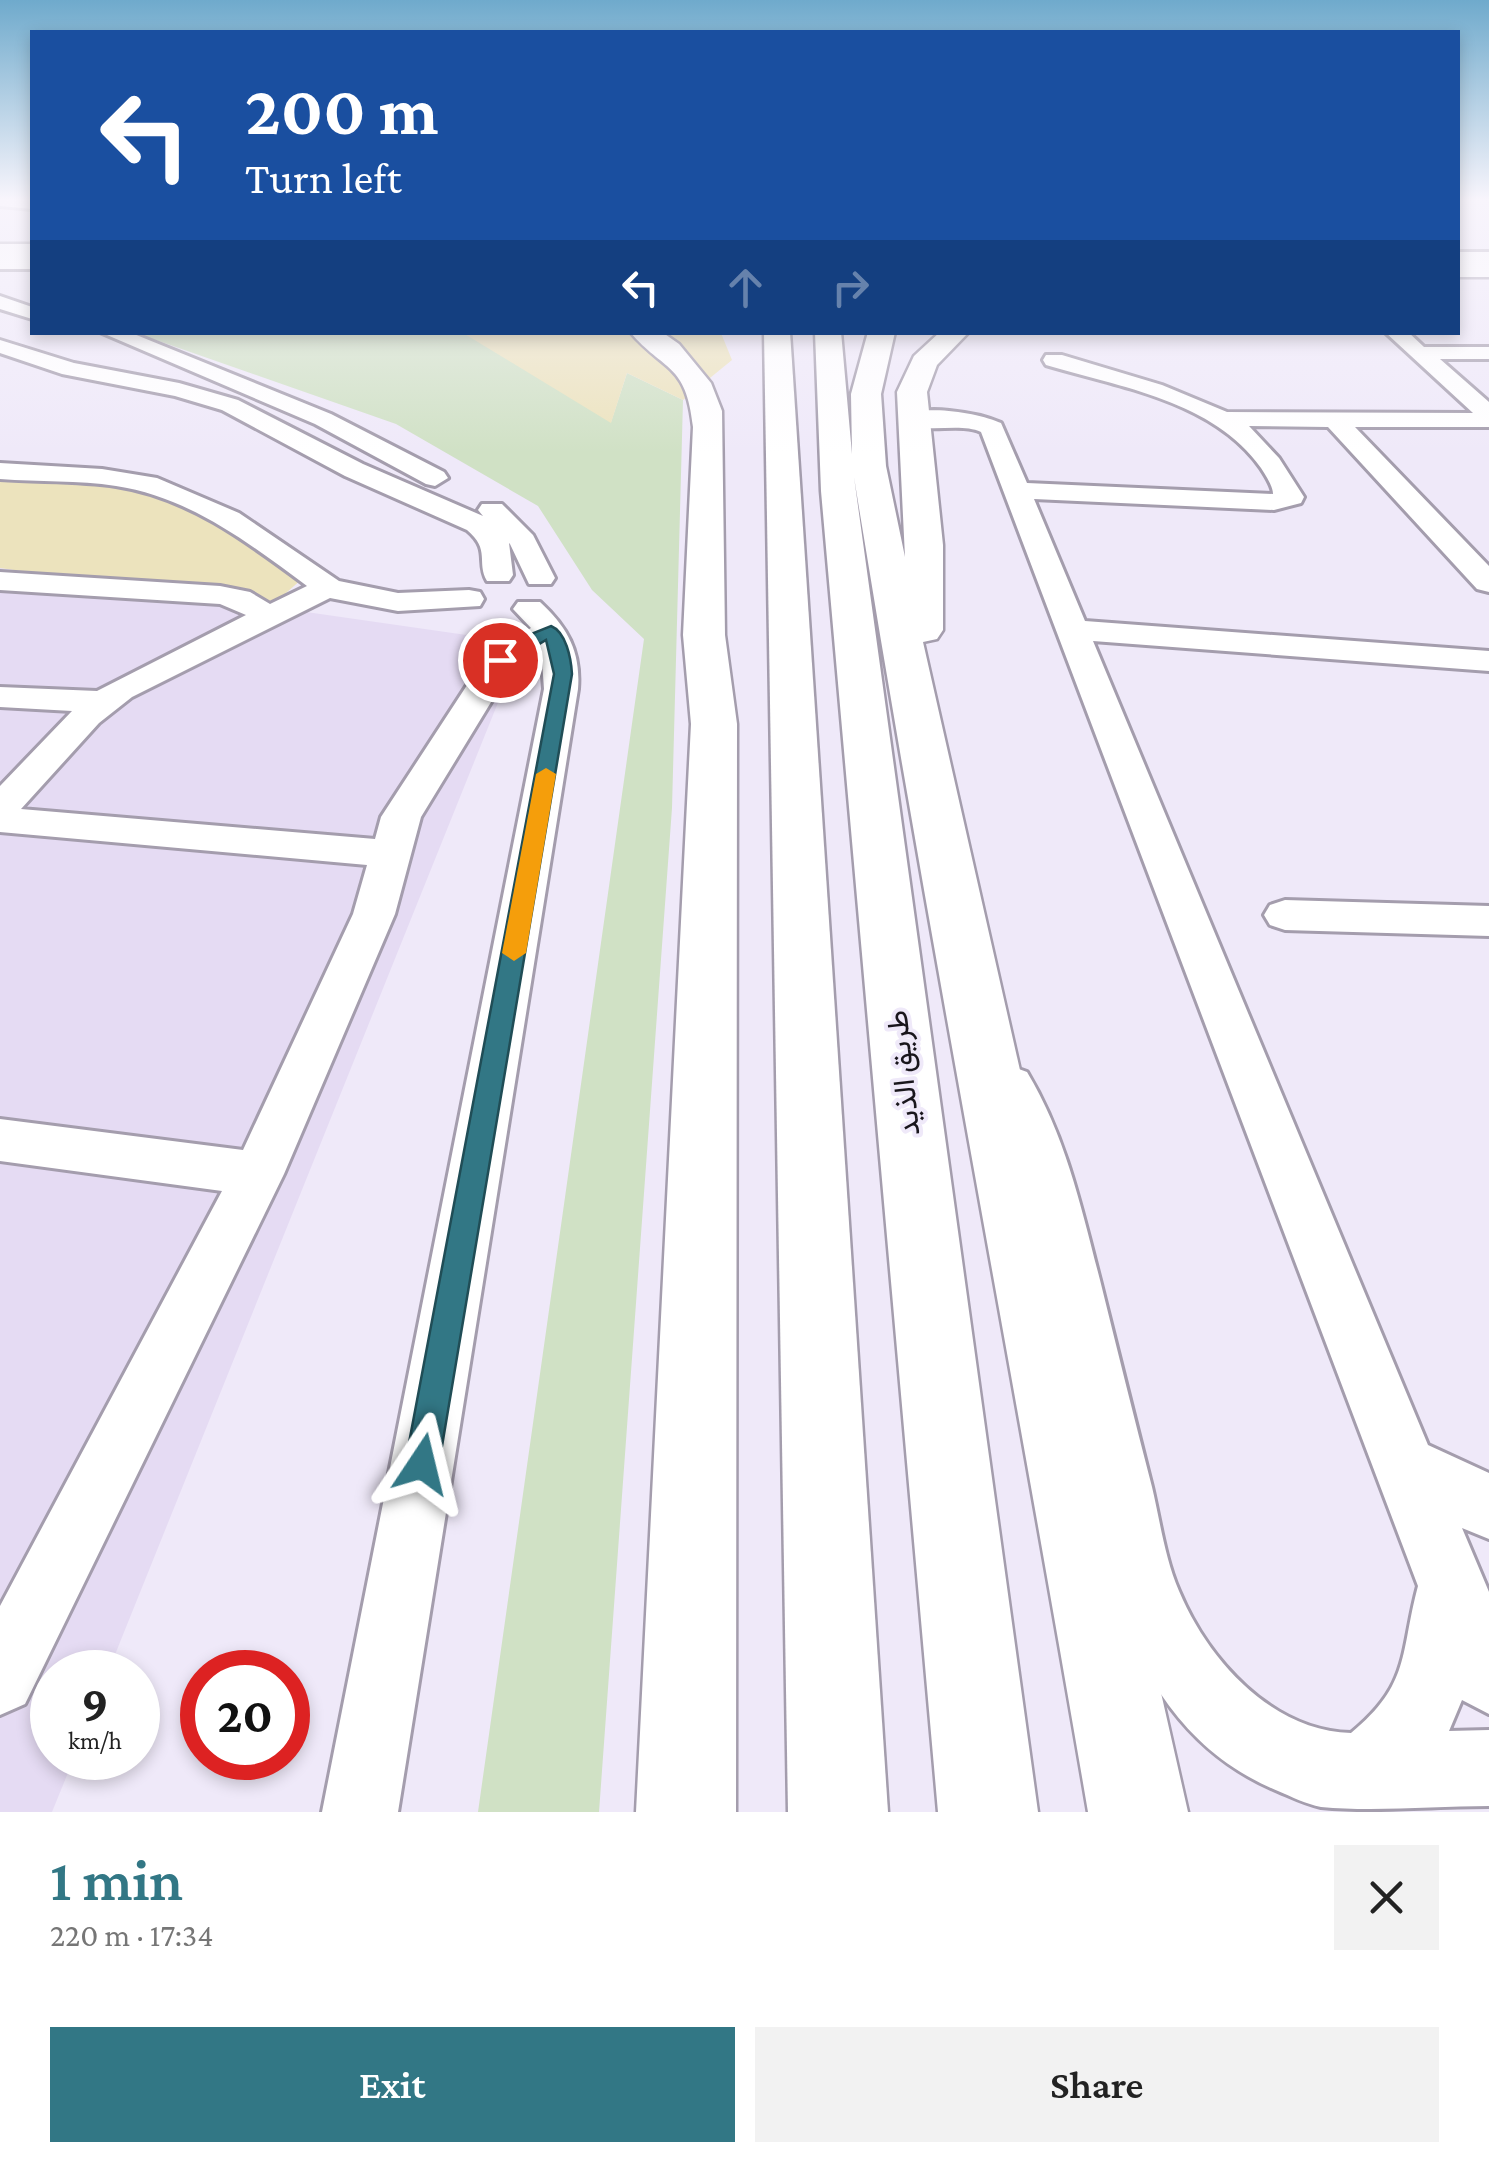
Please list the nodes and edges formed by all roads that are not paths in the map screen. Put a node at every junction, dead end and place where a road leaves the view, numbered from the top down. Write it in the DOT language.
graph roads {
  1 [pos="92,335"];
  2 [pos="116,335"];
  3 [pos="647,335"];
  4 [pos="828,335"];
  5 [pos="881,335"];
  6 [pos="952,335"];
  7 [pos="1398,335"];
  8 [pos="756,340"];
  9 [pos="0,346"];
  10 [pos="1419,354"];
  11 [pos="1489,354"];
  12 [pos="1054,360"];
  13 [pos="0,365"];
  14 [pos="190,370"];
  15 [pos="102,377"];
  16 [pos="1450,380"];
  17 [pos="1489,381"];
  18 [pos="737,393"];
  19 [pos="1489,417"];
  20 [pos="912,418"];
  21 [pos="1220,419"];
  22 [pos="1334,419"];
  23 [pos="271,425"];
  24 [pos="0,471"];
  25 [pos="1015,490"];
  26 [pos="0,581"];
  27 [pos="1488,583"];
  28 [pos="328,587"];
  29 [pos="529,598"];
  30 [pos="469,599"];
  31 [pos="266,614"];
  32 [pos="1071,630"];
  33 [pos="1489,660"];
  34 [pos="0,697"];
  35 [pos="102,702"];
  36 [pos="714,724"];
  37 [pos="925,768"];
  38 [pos="0,809"];
  39 [pos="0,820"];
  40 [pos="392,854"];
  41 [pos="1285,916"];
  42 [pos="1489,921"];
  43 [pos="988,1059"];
  44 [pos="0,1140"];
  45 [pos="258,1174"];
  46 [pos="1406,1468"];
  47 [pos="1489,1506"];
  48 [pos="1452,1584"];
  49 [pos="1489,1678"];
  50 [pos="0,1679"];
  51 [pos="1366,1768"];
  52 [pos="1489,1768"];
  53 [pos="360,1812"];
  54 [pos="686,1812"];
  55 [pos="838,1812"];
  56 [pos="988,1812"];
  57 [pos="1138,1812"];
  1 -- 14 [label="street"];
  2 -- 14 [label="street"];
  3 -- 36 [label="highway"];
  4 -- 56 [label="highway, طريق الذيد"];
  5 -- 37 [label="highway"];
  6 -- 20 [label="highway"];
  7 -- 10 [label="street"];
  8 -- 55 [label="highway"];
  9 -- 15 [label="street"];
  10 -- 11 [label="street"];
  10 -- 16 [label="street"];
  12 -- 21 [label="street"];
  13 -- 15 [label="street"];
  14 -- 15 [label="street"];
  14 -- 23 [label="street"];
  14 -- 29 [label="street"];
  15 -- 23 [label="street"];
  16 -- 17 [label="street"];
  16 -- 19 [label="street"];
  18 -- 36 [label="highway"];
  19 -- 22 [label="street"];
  20 -- 25 [label="street"];
  20 -- 37 [label="highway"];
  21 -- 22 [label="street"];
  21 -- 25 [label="street"];
  22 -- 27 [label="street"];
  23 -- 29 [label="street"];
  24 -- 28 [label="street"];
  25 -- 32 [label="street"];
  26 -- 31 [label="street"];
  28 -- 30 [label="street"];
  28 -- 31 [label="street"];
  29 -- 30 [label="street"];
  29 -- 30 [label="street"];
  29 -- 40 [label="street"];
  29 -- 53 [label="street"];
  31 -- 35 [label="street"];
  32 -- 33 [label="street"];
  32 -- 46 [label="street"];
  34 -- 35 [label="street"];
  35 -- 38 [label="street"];
  36 -- 54 [label="highway"];
  37 -- 43 [label="highway"];
  39 -- 40 [label="street"];
  40 -- 45 [label="street"];
  41 -- 42 [label="street"];
  43 -- 51 [label="street"];
  43 -- 57 [label="highway"];
  44 -- 45 [label="street"];
  45 -- 50 [label="street"];
  46 -- 47 [label="street"];
  46 -- 48 [label="street"];
  48 -- 49 [label="street"];
  48 -- 51 [label="street"];
  51 -- 52 [label="street"];
}
